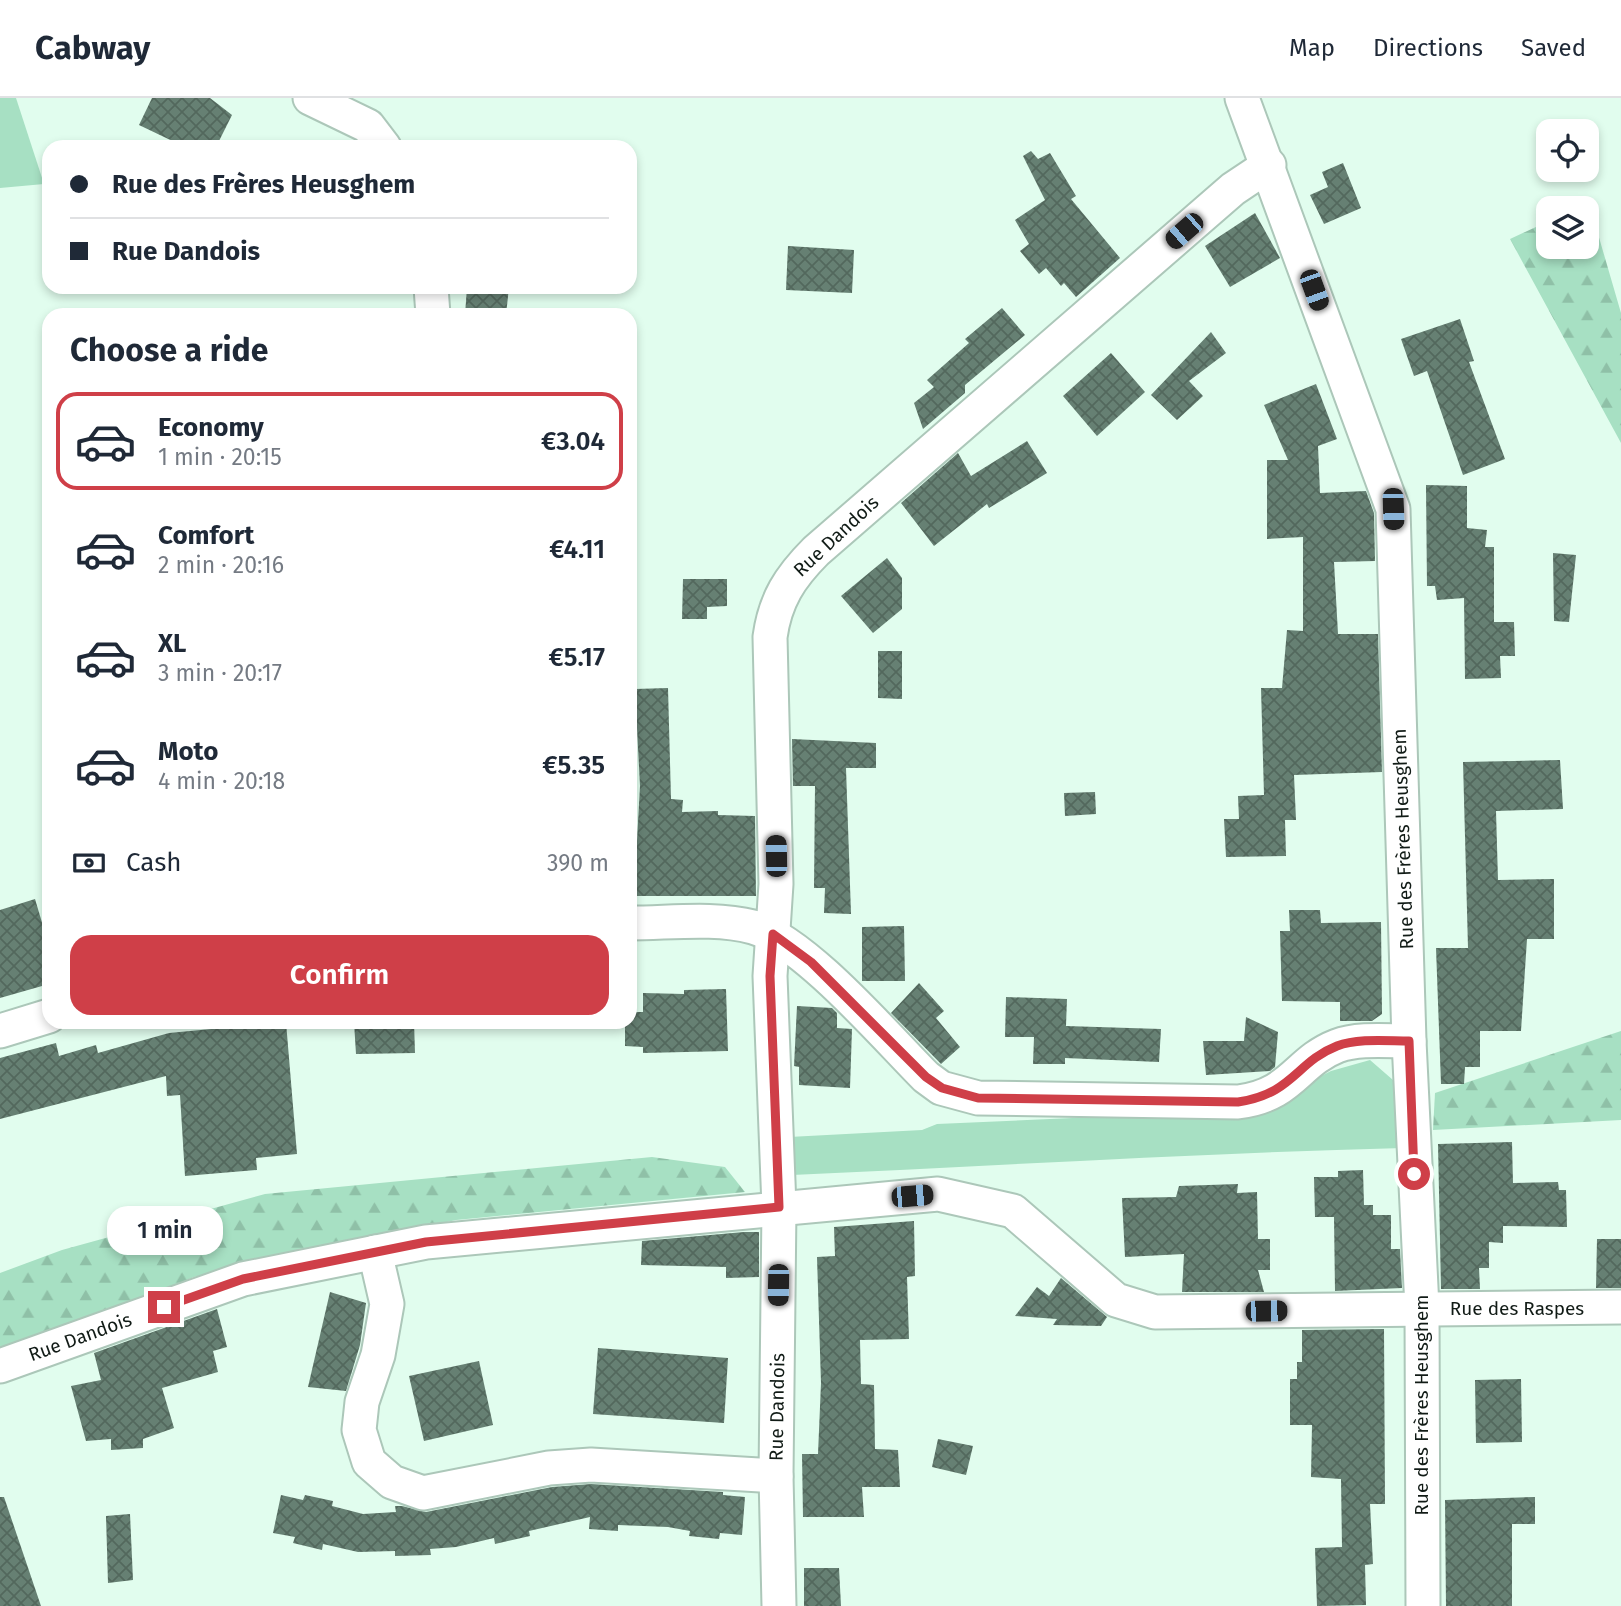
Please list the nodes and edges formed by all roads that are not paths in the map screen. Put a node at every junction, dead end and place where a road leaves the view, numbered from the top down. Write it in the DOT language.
graph roads {
  1 [pos="310,98"];
  2 [pos="1242,98"];
  3 [pos="379,140"];
  4 [pos="1269,165"];
  5 [pos="637,923"];
  6 [pos="773,934"];
  7 [pos="42,1018"];
  8 [pos="0,1031"];
  9 [pos="1409,1041"];
  10 [pos="779,1207"];
  11 [pos="374,1252"];
  12 [pos="1621,1307"];
  13 [pos="1422,1308"];
  14 [pos="0,1366"];
  15 [pos="776,1476"];
  16 [pos="779,1606"];
  17 [pos="1423,1606"];
  1 -- 3 [label="street"];
  2 -- 4 [label="street, Rue des Frères Heusghem"];
  4 -- 6 [label="street, Rue Dandois"];
  4 -- 9 [label="street, Rue des Frères Heusghem"];
  5 -- 6 [label="street"];
  6 -- 9 [label="street"];
  6 -- 10 [label="street, Rue Dandois"];
  7 -- 8 [label="street"];
  9 -- 13 [label="street, Rue des Frères Heusghem"];
  10 -- 11 [label="street, Rue Dandois"];
  10 -- 13 [label="street, Rue des Raspes"];
  10 -- 15 [label="street, Rue Dandois"];
  11 -- 14 [label="street, Rue Dandois"];
  11 -- 15 [label="street"];
  12 -- 13 [label="street, Rue des Raspes"];
  13 -- 17 [label="street, Rue des Frères Heusghem"];
  15 -- 16 [label="street, Rue Dandois"];
}
